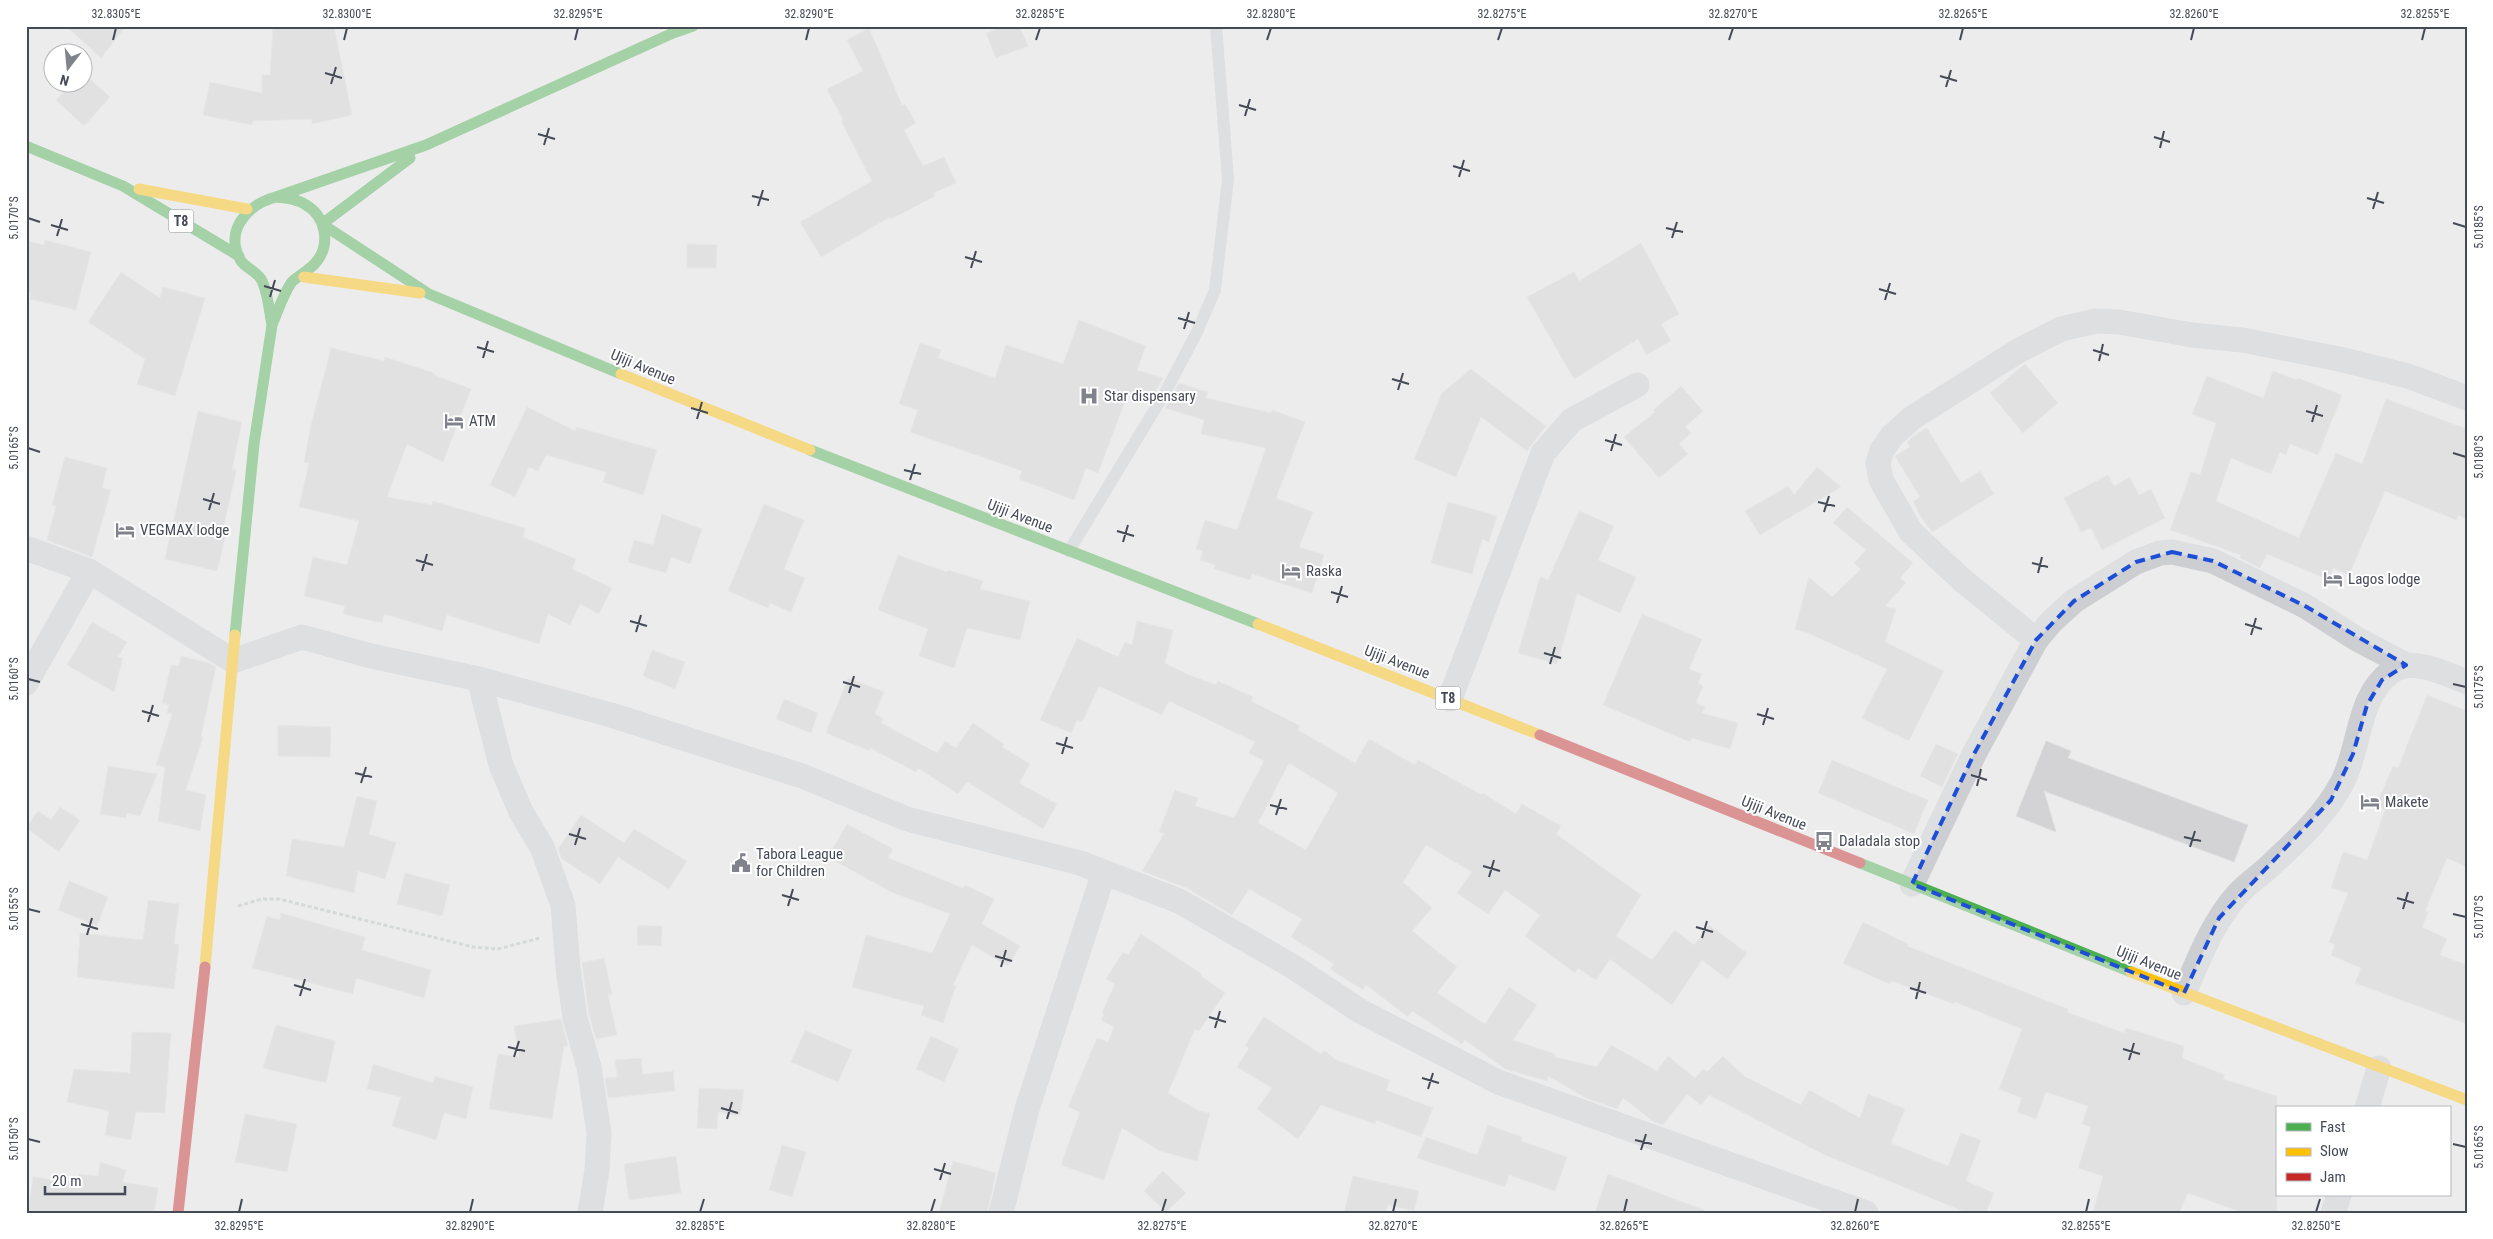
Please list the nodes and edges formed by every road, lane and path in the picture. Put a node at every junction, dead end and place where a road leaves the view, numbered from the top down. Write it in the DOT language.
graph roads {
  1 [pos="693,26"];
  2 [pos="1216,26"];
  3 [pos="426,145"];
  4 [pos="26,146"];
  5 [pos="123,186"];
  6 [pos="276,196"];
  7 [pos="247,209"];
  8 [pos="322,224"];
  9 [pos="239,256"];
  10 [pos="304,277"];
  11 [pos="429,294"];
  12 [pos="272,325"];
  13 [pos="1637,386"];
  14 [pos="2467,398"];
  15 [pos="26,548"];
  16 [pos="1069,551"];
  17 [pos="89,571"];
  18 [pos="2036,640"];
  19 [pos="233,661"];
  20 [pos="2406,665"];
  21 [pos="479,679"];
  22 [pos="26,682"];
  23 [pos="2467,682"];
  24 [pos="1450,699"];
  25 [pos="1104,872"];
  26 [pos="1912,884"];
  27 [pos="236,907"];
  28 [pos="565,925"];
  29 [pos="2184,994"];
  30 [pos="2379,1068"];
  31 [pos="2467,1100"];
  32 [pos="2368,1106"];
  33 [pos="2339,1196"];
  34 [pos="178,1213"];
  35 [pos="590,1213"];
  36 [pos="1000,1213"];
  37 [pos="1866,1213"];
  38 [pos="2334,1213"];
  1 -- 3 [label="main road"];
  2 -- 16 [label="lane"];
  3 -- 6 [label="main road"];
  3 -- 8 [label="main road"];
  4 -- 5 [label="main road, T8"];
  5 -- 7 [label="main road, T8"];
  5 -- 9 [label="main road, T8"];
  6 -- 7 [label="main road"];
  6 -- 8 [label="main road"];
  7 -- 9 [label="main road"];
  8 -- 10 [label="main road"];
  8 -- 11 [label="main road, T8"];
  9 -- 12 [label="main road"];
  10 -- 11 [label="main road, T8"];
  10 -- 12 [label="main road"];
  11 -- 16 [label="main road, Ujiji Avenue / T8"];
  12 -- 19 [label="main road"];
  13 -- 24 [label="street"];
  14 -- 18 [label="street"];
  15 -- 17 [label="street"];
  16 -- 24 [label="main road, Ujiji Avenue / T8"];
  17 -- 19 [label="street"];
  17 -- 22 [label="street"];
  18 -- 20 [label="street"];
  18 -- 26 [label="street"];
  19 -- 21 [label="street"];
  19 -- 34 [label="main road"];
  20 -- 23 [label="street"];
  20 -- 29 [label="street"];
  21 -- 25 [label="street"];
  21 -- 28 [label="street"];
  24 -- 26 [label="main road, Ujiji Avenue / T8"];
  25 -- 36 [label="street"];
  25 -- 37 [label="street"];
  26 -- 29 [label="main road, Ujiji Avenue / T8"];
  27 -- 28 [label="path"];
  28 -- 35 [label="street"];
  29 -- 30 [label="main road, Ujiji Avenue / T8"];
  30 -- 31 [label="main road, Ujiji Avenue / T8"];
  30 -- 32 [label="street"];
  33 -- 38 [label="street"];
}
